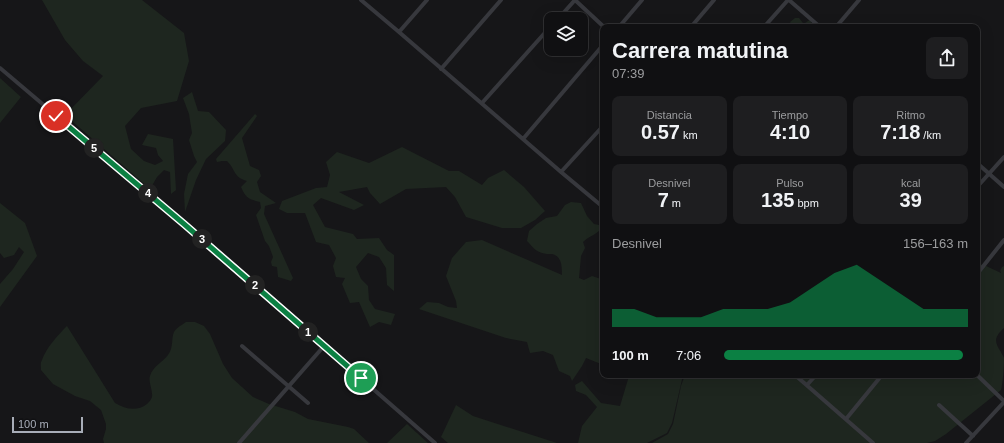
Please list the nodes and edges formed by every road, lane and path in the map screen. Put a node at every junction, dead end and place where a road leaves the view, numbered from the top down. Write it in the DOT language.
graph roads {
  1 [pos="361,0"];
  2 [pos="427,0"];
  3 [pos="501,0"];
  4 [pos="575,0"];
  5 [pos="642,0"];
  6 [pos="714,0"];
  7 [pos="789,0"];
  8 [pos="859,0"];
  9 [pos="564,12"];
  10 [pos="601,24"];
  11 [pos="622,24"];
  12 [pos="693,24"];
  13 [pos="767,24"];
  14 [pos="817,24"];
  15 [pos="839,24"];
  16 [pos="399,32"];
  17 [pos="544,34"];
  18 [pos="600,49"];
  19 [pos="0,68"];
  20 [pos="441,69"];
  21 [pos="482,103"];
  22 [pos="600,129"];
  23 [pos="523,139"];
  24 [pos="1004,156"];
  25 [pos="980,166"];
  26 [pos="561,172"];
  27 [pos="989,174"];
  28 [pos="980,184"];
  29 [pos="1004,186"];
  30 [pos="600,204"];
  31 [pos="1004,240"];
  32 [pos="980,270"];
  33 [pos="242,346"];
  34 [pos="324,346"];
  35 [pos="798,378"];
  36 [pos="814,378"];
  37 [pos="880,378"];
  38 [pos="980,378"];
  39 [pos="289,386"];
  40 [pos="807,386"];
  41 [pos="1004,402"];
  42 [pos="308,403"];
  43 [pos="939,405"];
  44 [pos="846,419"];
  45 [pos="973,436"];
  46 [pos="239,443"];
  47 [pos="435,443"];
  48 [pos="873,443"];
  49 [pos="966,443"];
  1 -- 16 [label="street"];
  2 -- 16 [label="street"];
  3 -- 20 [label="street"];
  4 -- 9 [label="street"];
  4 -- 10 [label="street"];
  5 -- 11 [label="street"];
  6 -- 12 [label="street"];
  7 -- 13 [label="street"];
  7 -- 14 [label="street"];
  8 -- 15 [label="street"];
  16 -- 20 [label="street"];
  17 -- 21 [label="street"];
  18 -- 23 [label="street"];
  19 -- 34 [label="street"];
  20 -- 21 [label="street"];
  21 -- 23 [label="street"];
  22 -- 26 [label="street"];
  23 -- 26 [label="street"];
  24 -- 27 [label="street"];
  25 -- 27 [label="street"];
  26 -- 30 [label="street"];
  27 -- 28 [label="street"];
  27 -- 29 [label="street"];
  31 -- 32 [label="street"];
  33 -- 39 [label="street"];
  34 -- 39 [label="street"];
  34 -- 47 [label="street"];
  35 -- 40 [label="street"];
  36 -- 40 [label="street"];
  37 -- 44 [label="street"];
  38 -- 41 [label="street"];
  39 -- 42 [label="street"];
  39 -- 46 [label="street"];
  40 -- 44 [label="street"];
  41 -- 45 [label="street"];
  43 -- 45 [label="street"];
  44 -- 48 [label="street"];
  45 -- 49 [label="street"];
}
